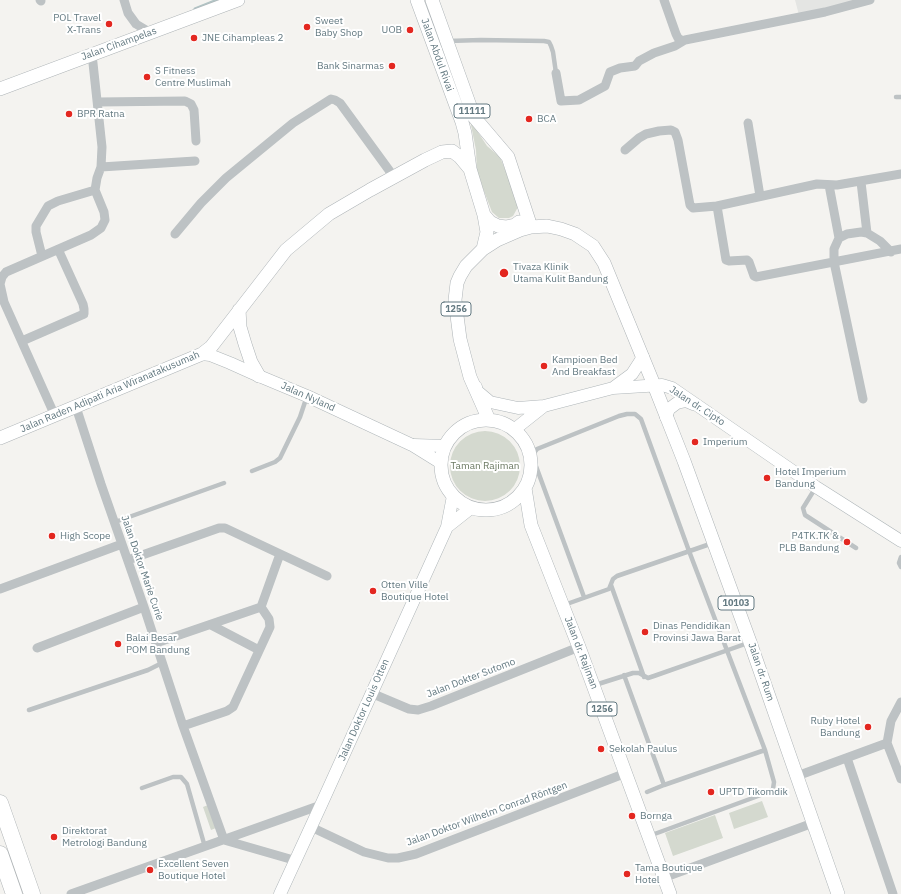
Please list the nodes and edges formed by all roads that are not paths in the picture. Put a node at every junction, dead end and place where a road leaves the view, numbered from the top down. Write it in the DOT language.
graph roads {
  1 [pos="124,0"];
  2 [pos="238,0"];
  3 [pos="417,0"];
  4 [pos="432,0"];
  5 [pos="664,0"];
  6 [pos="870,0"];
  7 [pos="146,31"];
  8 [pos="446,41"];
  9 [pos="683,41"];
  10 [pos="92,54"];
  11 [pos="44,68"];
  12 [pos="556,73"];
  13 [pos="0,84"];
  14 [pos="0,89"];
  15 [pos="98,102"];
  16 [pos="748,123"];
  17 [pos="196,140"];
  18 [pos="625,150"];
  19 [pos="195,161"];
  20 [pos="101,167"];
  21 [pos="470,169"];
  22 [pos="901,174"];
  23 [pos="394,177"];
  24 [pos="861,182"];
  25 [pos="829,185"];
  26 [pos="95,190"];
  27 [pos="760,196"];
  28 [pos="717,206"];
  29 [pos="526,212"];
  30 [pos="484,215"];
  31 [pos="531,227"];
  32 [pos="867,233"];
  33 [pos="175,234"];
  34 [pos="839,238"];
  35 [pos="58,249"];
  36 [pos="483,249"];
  37 [pos="901,249"];
  38 [pos="891,252"];
  39 [pos="42,256"];
  40 [pos="834,262"];
  41 [pos="239,310"];
  42 [pos="22,341"];
  43 [pos="202,354"];
  44 [pos="643,358"];
  45 [pos="259,376"];
  46 [pos="470,377"];
  47 [pos="654,385"];
  48 [pos="613,388"];
  49 [pos="307,396"];
  50 [pos="863,399"];
  51 [pos="694,404"];
  52 [pos="544,406"];
  53 [pos="76,407"];
  54 [pos="55,416"];
  55 [pos="666,418"];
  56 [pos="490,420"];
  57 [pos="515,429"];
  58 [pos="0,438"];
  59 [pos="412,445"];
  60 [pos="445,446"];
  61 [pos="441,463"];
  62 [pos="252,471"];
  63 [pos="224,483"];
  64 [pos="816,487"];
  65 [pos="525,488"];
  66 [pos="453,496"];
  67 [pos="512,502"];
  68 [pos="471,508"];
  69 [pos="115,522"];
  70 [pos="531,525"];
  71 [pos="447,527"];
  72 [pos="901,541"];
  73 [pos="714,543"];
  74 [pos="122,544"];
  75 [pos="856,548"];
  76 [pos="689,551"];
  77 [pos="280,554"];
  78 [pos="901,557"];
  79 [pos="128,560"];
  80 [pos="901,567"];
  81 [pos="327,576"];
  82 [pos="611,585"];
  83 [pos="0,589"];
  84 [pos="584,597"];
  85 [pos="144,606"];
  86 [pos="261,606"];
  87 [pos="563,606"];
  88 [pos="211,624"];
  89 [pos="750,642"];
  90 [pos="156,643"];
  91 [pos="37,648"];
  92 [pos="579,648"];
  93 [pos="259,650"];
  94 [pos="726,651"];
  95 [pos="162,663"];
  96 [pos="624,675"];
  97 [pos="644,677"];
  98 [pos="593,686"];
  99 [pos="371,693"];
  100 [pos="901,702"];
  101 [pos="29,710"];
  102 [pos="183,726"];
  103 [pos="887,743"];
  104 [pos="764,750"];
  105 [pos="847,758"];
  106 [pos="626,773"];
  107 [pos="797,776"];
  108 [pos="901,779"];
  109 [pos="664,785"];
  110 [pos="142,788"];
  111 [pos="647,792"];
  112 [pos="0,803"];
  113 [pos="322,805"];
  114 [pos="813,823"];
  115 [pos="0,824"];
  116 [pos="312,827"];
  117 [pos="649,836"];
  118 [pos="224,840"];
  119 [pos="205,847"];
  120 [pos="0,854"];
  121 [pos="294,862"];
  122 [pos="663,878"];
  123 [pos="0,885"];
  124 [pos="668,893"];
  125 [pos="3,894"];
  126 [pos="14,894"];
  127 [pos="24,894"];
  128 [pos="32,894"];
  129 [pos="71,894"];
  130 [pos="280,894"];
  131 [pos="838,894"];
  132 [pos="893,894"];
  1 -- 7 [label="street"];
  2 -- 7 [label="main road, Jalan Cihampelas"];
  3 -- 21 [label="main road, Jalan Abdul Rivai / 11111"];
  4 -- 8 [label="main road, Jalan Abdul Rivai / 11111"];
  5 -- 9 [label="street"];
  6 -- 9 [label="street"];
  7 -- 10 [label="main road, Jalan Cihampelas"];
  8 -- 12 [label="lane"];
  8 -- 29 [label="main road, Jalan Abdul Rivai / 11111"];
  9 -- 12 [label="street"];
  10 -- 14 [label="main road, Jalan Cihampelas"];
  10 -- 15 [label="street"];
  11 -- 13 [label="street"];
  15 -- 17 [label="street"];
  15 -- 20 [label="street"];
  16 -- 27 [label="street"];
  18 -- 28 [label="street"];
  19 -- 20 [label="street"];
  20 -- 26 [label="street"];
  21 -- 23 [label="main road, Jalan Raden Adipati Aria Wiranatakusumah"];
  21 -- 30 [label="main road, Jalan Abdul Rivai / 11111"];
  22 -- 24 [label="street"];
  23 -- 33 [label="street"];
  23 -- 41 [label="main road, Jalan Raden Adipati Aria Wiranatakusumah"];
  24 -- 25 [label="street"];
  24 -- 32 [label="street"];
  25 -- 27 [label="street"];
  25 -- 34 [label="street"];
  26 -- 35 [label="street"];
  26 -- 39 [label="street"];
  27 -- 28 [label="street"];
  28 -- 40 [label="street"];
  29 -- 30 [label="main road"];
  29 -- 31 [label="main road, Jalan Abdul Rivai / 11111"];
  30 -- 36 [label="main road, Jalan Abdul Rivai / 11111"];
  31 -- 36 [label="main road, 1256"];
  31 -- 44 [label="main road"];
  32 -- 34 [label="street"];
  32 -- 38 [label="street"];
  34 -- 40 [label="street"];
  35 -- 39 [label="street"];
  35 -- 42 [label="street"];
  36 -- 46 [label="main road, 1256"];
  37 -- 38 [label="street"];
  38 -- 40 [label="street"];
  39 -- 42 [label="street"];
  40 -- 50 [label="street"];
  41 -- 43 [label="main road, Jalan Raden Adipati Aria Wiranatakusumah"];
  41 -- 45 [label="main road"];
  42 -- 54 [label="street"];
  43 -- 45 [label="main road, Jalan Nyland"];
  43 -- 53 [label="main road, Jalan Raden Adipati Aria Wiranatakusumah"];
  44 -- 47 [label="main road"];
  44 -- 48 [label="main road"];
  45 -- 49 [label="main road, Jalan Nyland"];
  46 -- 52 [label="main road"];
  46 -- 56 [label="main road, 1256"];
  47 -- 48 [label="main road, Jalan dr. Cipto"];
  47 -- 51 [label="main road, Jalan dr. Cipto"];
  47 -- 55 [label="main road, Jalan dr. Rum / 10103"];
  48 -- 52 [label="main road"];
  49 -- 59 [label="main road, Jalan Nyland"];
  49 -- 62 [label="lane"];
  51 -- 55 [label="main road"];
  51 -- 64 [label="main road, Jalan dr. Cipto"];
  52 -- 57 [label="main road"];
  53 -- 54 [label="main road, Jalan Raden Adipati Aria Wiranatakusumah"];
  53 -- 69 [label="street, Jalan Doktor Marie Curie"];
  54 -- 58 [label="main road, Jalan Raden Adipati Aria Wiranatakusumah"];
  55 -- 73 [label="main road, Jalan dr. Rum / 10103"];
  56 -- 57 [label="main road, 1256"];
  56 -- 60 [label="main road, 1256"];
  57 -- 65 [label="main road, 1256"];
  59 -- 60 [label="main road, Jalan Nyland"];
  59 -- 61 [label="main road, Jalan Nyland"];
  60 -- 61 [label="main road, 1256"];
  61 -- 66 [label="main road, 1256"];
  63 -- 69 [label="lane"];
  64 -- 72 [label="main road, Jalan dr. Cipto"];
  64 -- 75 [label="lane"];
  65 -- 67 [label="main road, 1256"];
  65 -- 70 [label="main road, Jalan dr. Rajiman / 1256"];
  66 -- 68 [label="main road, 1256"];
  66 -- 71 [label="main road, Jalan Doktor Louis Otten"];
  67 -- 68 [label="main road, 1256"];
  67 -- 70 [label="main road, Jalan dr. Rajiman / 1256"];
  68 -- 71 [label="main road, Jalan Doktor Louis Otten"];
  69 -- 74 [label="street, Jalan Doktor Marie Curie"];
  70 -- 87 [label="main road, Jalan dr. Rajiman / 1256"];
  71 -- 99 [label="main road, Jalan Doktor Louis Otten"];
  73 -- 76 [label="lane"];
  73 -- 89 [label="main road, Jalan dr. Rum / 10103"];
  74 -- 79 [label="street, Jalan Doktor Marie Curie"];
  74 -- 83 [label="street"];
  76 -- 82 [label="lane"];
  76 -- 84 [label="lane"];
  76 -- 94 [label="lane"];
  77 -- 79 [label="street"];
  77 -- 81 [label="street"];
  77 -- 86 [label="street"];
  78 -- 80 [label="lane"];
  79 -- 85 [label="street, Jalan Doktor Marie Curie"];
  82 -- 84 [label="lane"];
  82 -- 97 [label="lane"];
  84 -- 87 [label="lane"];
  85 -- 90 [label="street, Jalan Doktor Marie Curie"];
  85 -- 91 [label="street"];
  86 -- 88 [label="street"];
  86 -- 93 [label="street"];
  87 -- 92 [label="main road, Jalan dr. Rajiman / 1256"];
  88 -- 90 [label="street"];
  88 -- 93 [label="street"];
  89 -- 94 [label="lane"];
  89 -- 107 [label="main road, Jalan dr. Rum / 10103"];
  90 -- 95 [label="street, Jalan Doktor Marie Curie"];
  92 -- 98 [label="main road, Jalan dr. Rajiman / 1256"];
  92 -- 99 [label="street, Jalan Dokter Sutomo"];
  93 -- 102 [label="street"];
  94 -- 97 [label="lane"];
  94 -- 104 [label="lane"];
  95 -- 101 [label="lane"];
  95 -- 102 [label="street, Jalan Doktor Marie Curie"];
  96 -- 97 [label="lane"];
  96 -- 98 [label="lane"];
  96 -- 109 [label="lane"];
  98 -- 106 [label="main road, Jalan dr. Rajiman / 1256"];
  99 -- 113 [label="main road, Jalan Doktor Louis Otten"];
  100 -- 103 [label="street"];
  102 -- 118 [label="street, Jalan Doktor Marie Curie"];
  103 -- 105 [label="street"];
  103 -- 108 [label="street"];
  104 -- 109 [label="lane"];
  104 -- 117 [label="lane"];
  105 -- 107 [label="street"];
  105 -- 132 [label="street"];
  106 -- 116 [label="street, Jalan Doktor Wilhelm Conrad Röntgen"];
  106 -- 117 [label="main road, Jalan dr. Rajiman / 1256"];
  107 -- 114 [label="main road, Jalan dr. Rum / 10103"];
  109 -- 111 [label="lane"];
  110 -- 119 [label="lane"];
  112 -- 128 [label="highway"];
  113 -- 116 [label="main road, Jalan Doktor Louis Otten"];
  113 -- 118 [label="street"];
  114 -- 122 [label="street"];
  114 -- 131 [label="main road, Jalan dr. Rum / 10103"];
  115 -- 127 [label="highway"];
  116 -- 121 [label="main road, Jalan Doktor Louis Otten"];
  117 -- 122 [label="main road, Jalan dr. Rajiman / 1256"];
  118 -- 119 [label="street"];
  118 -- 121 [label="street"];
  119 -- 129 [label="street"];
  120 -- 126 [label="highway"];
  121 -- 130 [label="main road, Jalan Doktor Louis Otten"];
  122 -- 124 [label="main road, Jalan dr. Rajiman / 1256"];
  123 -- 125 [label="highway"];
}
